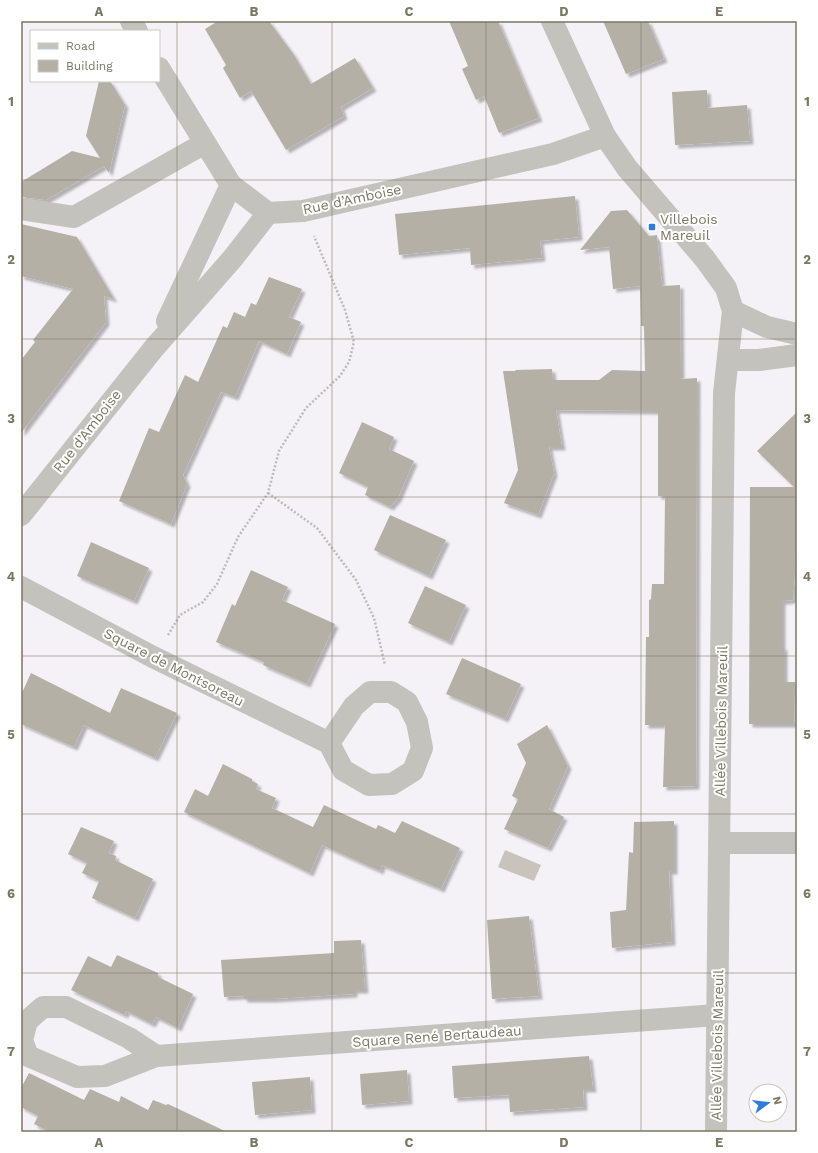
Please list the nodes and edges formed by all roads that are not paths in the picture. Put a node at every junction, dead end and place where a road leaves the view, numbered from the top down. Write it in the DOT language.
graph roads {
  1 [pos="130,21"];
  2 [pos="552,21"];
  3 [pos="136,30"];
  4 [pos="160,70"];
  5 [pos="606,136"];
  6 [pos="205,143"];
  7 [pos="231,185"];
  8 [pos="21,208"];
  9 [pos="268,213"];
  10 [pos="733,311"];
  11 [pos="797,334"];
  12 [pos="154,348"];
  13 [pos="797,355"];
  14 [pos="728,360"];
  15 [pos="21,515"];
  16 [pos="21,587"];
  17 [pos="329,743"];
  18 [pos="720,843"];
  19 [pos="797,843"];
  20 [pos="717,1015"];
  21 [pos="156,1056"];
  22 [pos="716,1132"];
  1 -- 3 [label="street"];
  2 -- 5 [label="street"];
  4 -- 6 [label="street"];
  5 -- 9 [label="street, Rue d’Amboise"];
  5 -- 10 [label="street"];
  6 -- 7 [label="street"];
  6 -- 8 [label="street"];
  7 -- 9 [label="street"];
  7 -- 12 [label="street, Rue d’Amboise"];
  9 -- 12 [label="street, Rue d’Amboise"];
  10 -- 11 [label="street"];
  10 -- 14 [label="street, Allée Villebois Mareuil"];
  12 -- 15 [label="street, Rue d’Amboise"];
  13 -- 14 [label="street"];
  14 -- 18 [label="street, Allée Villebois Mareuil"];
  16 -- 17 [label="street, Square de Montsoreau"];
  17 -- 17 [label="street"];
  18 -- 19 [label="street"];
  18 -- 20 [label="street, Allée Villebois Mareuil"];
  20 -- 21 [label="street, Square René Bertaudeau"];
  20 -- 22 [label="street, Allée Villebois Mareuil"];
  21 -- 21 [label="street, Square René Bertaudeau"];
}
